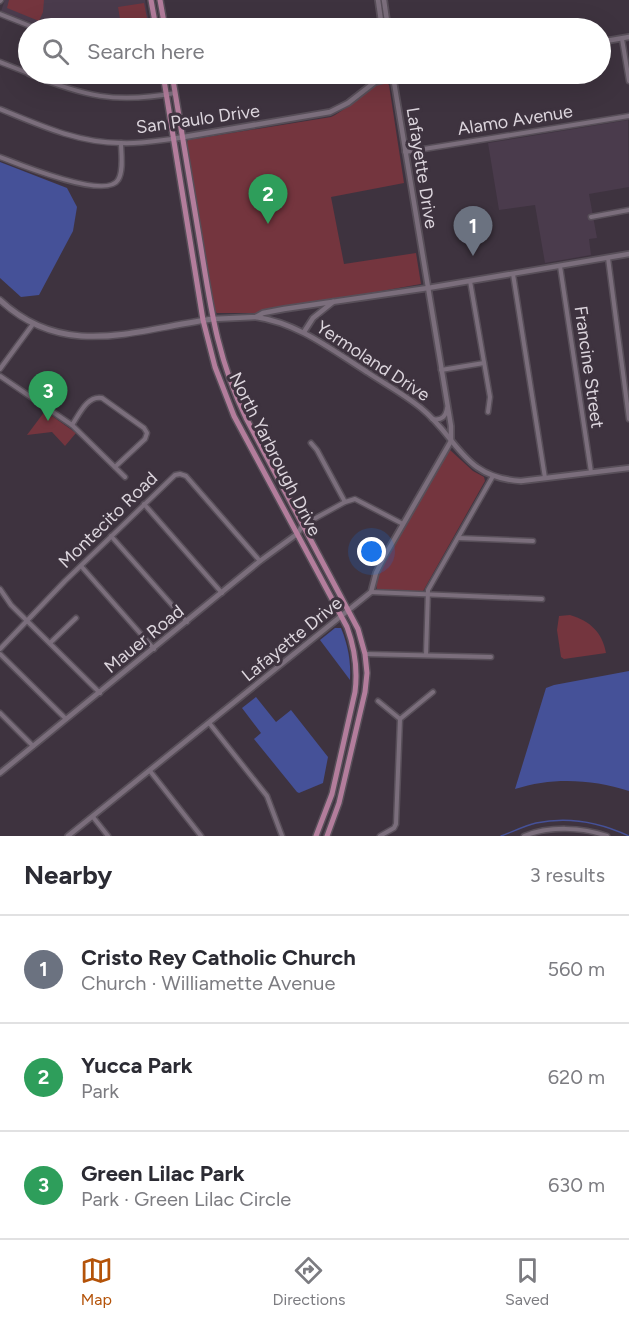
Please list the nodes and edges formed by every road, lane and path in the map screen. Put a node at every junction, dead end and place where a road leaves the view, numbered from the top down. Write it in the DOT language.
graph roads {
  1 [pos="151,0"];
  2 [pos="160,0"];
  3 [pos="378,0"];
  4 [pos="383,0"];
  5 [pos="0,14"];
  6 [pos="154,18"];
  7 [pos="163,18"];
  8 [pos="381,18"];
  9 [pos="386,18"];
  10 [pos="18,21"];
  11 [pos="629,38"];
  12 [pos="622,39"];
  13 [pos="611,40"];
  14 [pos="0,62"];
  15 [pos="18,69"];
  16 [pos="629,81"];
  17 [pos="53,84"];
  18 [pos="164,84"];
  19 [pos="174,84"];
  20 [pos="371,84"];
  21 [pos="394,84"];
  22 [pos="175,93"];
  23 [pos="166,95"];
  24 [pos="0,109"];
  25 [pos="629,116"];
  26 [pos="183,137"];
  27 [pos="172,139"];
  28 [pos="121,143"];
  29 [pos="405,152"];
  30 [pos="0,157"];
  31 [pos="190,184"];
  32 [pos="180,185"];
  33 [pos="629,210"];
  34 [pos="591,217"];
  35 [pos="629,254"];
  36 [pos="608,258"];
  37 [pos="560,266"];
  38 [pos="513,274"];
  39 [pos="470,281"];
  40 [pos="428,288"];
  41 [pos="0,300"];
  42 [pos="333,302"];
  43 [pos="256,317"];
  44 [pos="213,319"];
  45 [pos="203,320"];
  46 [pos="33,324"];
  47 [pos="304,332"];
  48 [pos="484,363"];
  49 [pos="0,369"];
  50 [pos="441,370"];
  51 [pos="0,375"];
  52 [pos="230,380"];
  53 [pos="220,383"];
  54 [pos="447,407"];
  55 [pos="488,412"];
  56 [pos="629,418"];
  57 [pos="432,419"];
  58 [pos="72,425"];
  59 [pos="451,441"];
  60 [pos="311,443"];
  61 [pos="115,467"];
  62 [pos="629,468"];
  63 [pos="591,472"];
  64 [pos="493,476"];
  65 [pos="125,477"];
  66 [pos="545,478"];
  67 [pos="345,502"];
  68 [pos="144,504"];
  69 [pos="403,524"];
  70 [pos="303,525"];
  71 [pos="297,534"];
  72 [pos="111,536"];
  73 [pos="458,538"];
  74 [pos="533,541"];
  75 [pos="260,561"];
  76 [pos="81,566"];
  77 [pos="0,589"];
  78 [pos="371,592"];
  79 [pos="222,593"];
  80 [pos="427,596"];
  81 [pos="542,599"];
  82 [pos="349,610"];
  83 [pos="341,616"];
  84 [pos="76,618"];
  85 [pos="27,621"];
  86 [pos="187,622"];
  87 [pos="50,643"];
  88 [pos="154,649"];
  89 [pos="0,651"];
  90 [pos="365,654"];
  91 [pos="426,655"];
  92 [pos="491,657"];
  93 [pos="433,692"];
  94 [pos="100,693"];
  95 [pos="378,701"];
  96 [pos="0,713"];
  97 [pos="66,719"];
  98 [pos="400,719"];
  99 [pos="210,724"];
  100 [pos="33,746"];
  101 [pos="150,771"];
  102 [pos="0,773"];
  103 [pos="93,817"];
  104 [pos="68,836"];
  105 [pos="108,836"];
  106 [pos="201,836"];
  107 [pos="282,836"];
  108 [pos="316,836"];
  109 [pos="327,836"];
  110 [pos="380,836"];
  111 [pos="524,836"];
  112 [pos="607,836"];
  1 -- 6 [label="main road"];
  2 -- 7 [label="main road"];
  3 -- 4 [label="street"];
  3 -- 8 [label="street"];
  4 -- 9 [label="street"];
  5 -- 10 [label="street"];
  11 -- 12 [label="street"];
  12 -- 13 [label="street"];
  12 -- 16 [label="street"];
  14 -- 15 [label="street"];
  17 -- 23 [label="street"];
  18 -- 23 [label="main road, North Yarbrough Drive"];
  19 -- 22 [label="main road, North Yarbrough Drive"];
  20 -- 26 [label="street, San Paulo Drive"];
  21 -- 29 [label="street, Lafayette Drive"];
  22 -- 23 [label="street"];
  22 -- 26 [label="main road, North Yarbrough Drive"];
  23 -- 27 [label="main road, North Yarbrough Drive"];
  24 -- 28 [label="street, San Paulo Drive"];
  25 -- 29 [label="street, Alamo Avenue"];
  26 -- 27 [label="street, San Paulo Drive"];
  26 -- 31 [label="main road, North Yarbrough Drive"];
  27 -- 28 [label="street, San Paulo Drive"];
  27 -- 32 [label="main road, North Yarbrough Drive"];
  28 -- 30 [label="street"];
  29 -- 40 [label="street, Lafayette Drive"];
  31 -- 32 [label="main road"];
  31 -- 44 [label="main road, North Yarbrough Drive"];
  32 -- 45 [label="main road, North Yarbrough Drive"];
  33 -- 34 [label="street"];
  35 -- 36 [label="street"];
  36 -- 37 [label="street"];
  36 -- 56 [label="street"];
  37 -- 38 [label="street"];
  37 -- 63 [label="street, Francine Street"];
  38 -- 39 [label="street"];
  38 -- 66 [label="street"];
  39 -- 40 [label="street"];
  39 -- 48 [label="street"];
  40 -- 42 [label="street"];
  40 -- 50 [label="street, Lafayette Drive"];
  41 -- 46 [label="main road"];
  42 -- 43 [label="street"];
  42 -- 47 [label="street"];
  43 -- 44 [label="street"];
  43 -- 47 [label="street, Yermoland Drive"];
  44 -- 45 [label="main road"];
  44 -- 52 [label="main road, North Yarbrough Drive"];
  45 -- 46 [label="main road"];
  45 -- 53 [label="main road, North Yarbrough Drive"];
  46 -- 49 [label="street"];
  47 -- 57 [label="street, Yermoland Drive"];
  48 -- 50 [label="street"];
  48 -- 55 [label="street"];
  50 -- 54 [label="street, Lafayette Drive"];
  51 -- 58 [label="street"];
  52 -- 53 [label="main road"];
  52 -- 70 [label="main road, North Yarbrough Drive"];
  53 -- 71 [label="main road, North Yarbrough Drive"];
  54 -- 57 [label="street"];
  54 -- 59 [label="street, Lafayette Drive"];
  57 -- 59 [label="street, Yermoland Drive"];
  58 -- 61 [label="street"];
  58 -- 61 [label="street"];
  59 -- 64 [label="street, Yermoland Drive"];
  59 -- 69 [label="street"];
  60 -- 67 [label="street"];
  61 -- 65 [label="street"];
  62 -- 63 [label="street, Yermoland Drive"];
  63 -- 66 [label="street, Yermoland Drive"];
  64 -- 66 [label="street, Yermoland Drive"];
  64 -- 73 [label="street"];
  67 -- 69 [label="street"];
  67 -- 70 [label="street"];
  68 -- 72 [label="street, Montecito Road"];
  68 -- 75 [label="street, Montecito Road"];
  68 -- 79 [label="street"];
  69 -- 78 [label="street"];
  70 -- 71 [label="street, Mauer Road"];
  70 -- 82 [label="main road, North Yarbrough Drive"];
  71 -- 75 [label="street, Mauer Road"];
  71 -- 83 [label="main road, North Yarbrough Drive"];
  72 -- 76 [label="street, Montecito Road"];
  72 -- 86 [label="street"];
  73 -- 74 [label="street"];
  73 -- 80 [label="street"];
  75 -- 79 [label="street, Mauer Road"];
  76 -- 85 [label="street, Montecito Road"];
  76 -- 88 [label="street"];
  77 -- 85 [label="street"];
  78 -- 80 [label="street"];
  78 -- 82 [label="street, Lafayette Drive"];
  79 -- 86 [label="street, Mauer Road"];
  80 -- 81 [label="street"];
  80 -- 91 [label="street"];
  82 -- 83 [label="street, Lafayette Drive"];
  82 -- 90 [label="main road, North Yarbrough Drive"];
  83 -- 99 [label="street, Lafayette Drive"];
  83 -- 108 [label="main road, North Yarbrough Drive"];
  84 -- 87 [label="street"];
  85 -- 87 [label="street"];
  85 -- 89 [label="street, Montecito Road"];
  86 -- 88 [label="street, Mauer Road"];
  87 -- 94 [label="street"];
  88 -- 94 [label="street, Mauer Road"];
  89 -- 97 [label="street"];
  90 -- 91 [label="street"];
  90 -- 109 [label="main road, North Yarbrough Drive"];
  91 -- 92 [label="street"];
  93 -- 98 [label="street"];
  94 -- 97 [label="street, Mauer Road"];
  95 -- 98 [label="street"];
  96 -- 100 [label="street"];
  97 -- 100 [label="street, Mauer Road"];
  98 -- 110 [label="street"];
  99 -- 101 [label="street, Lafayette Drive"];
  99 -- 107 [label="street"];
  100 -- 102 [label="street, Mauer Road"];
  101 -- 103 [label="street, Lafayette Drive"];
  101 -- 106 [label="street"];
  103 -- 104 [label="street, Lafayette Drive"];
  103 -- 105 [label="street"];
  111 -- 112 [label="street"];
}
